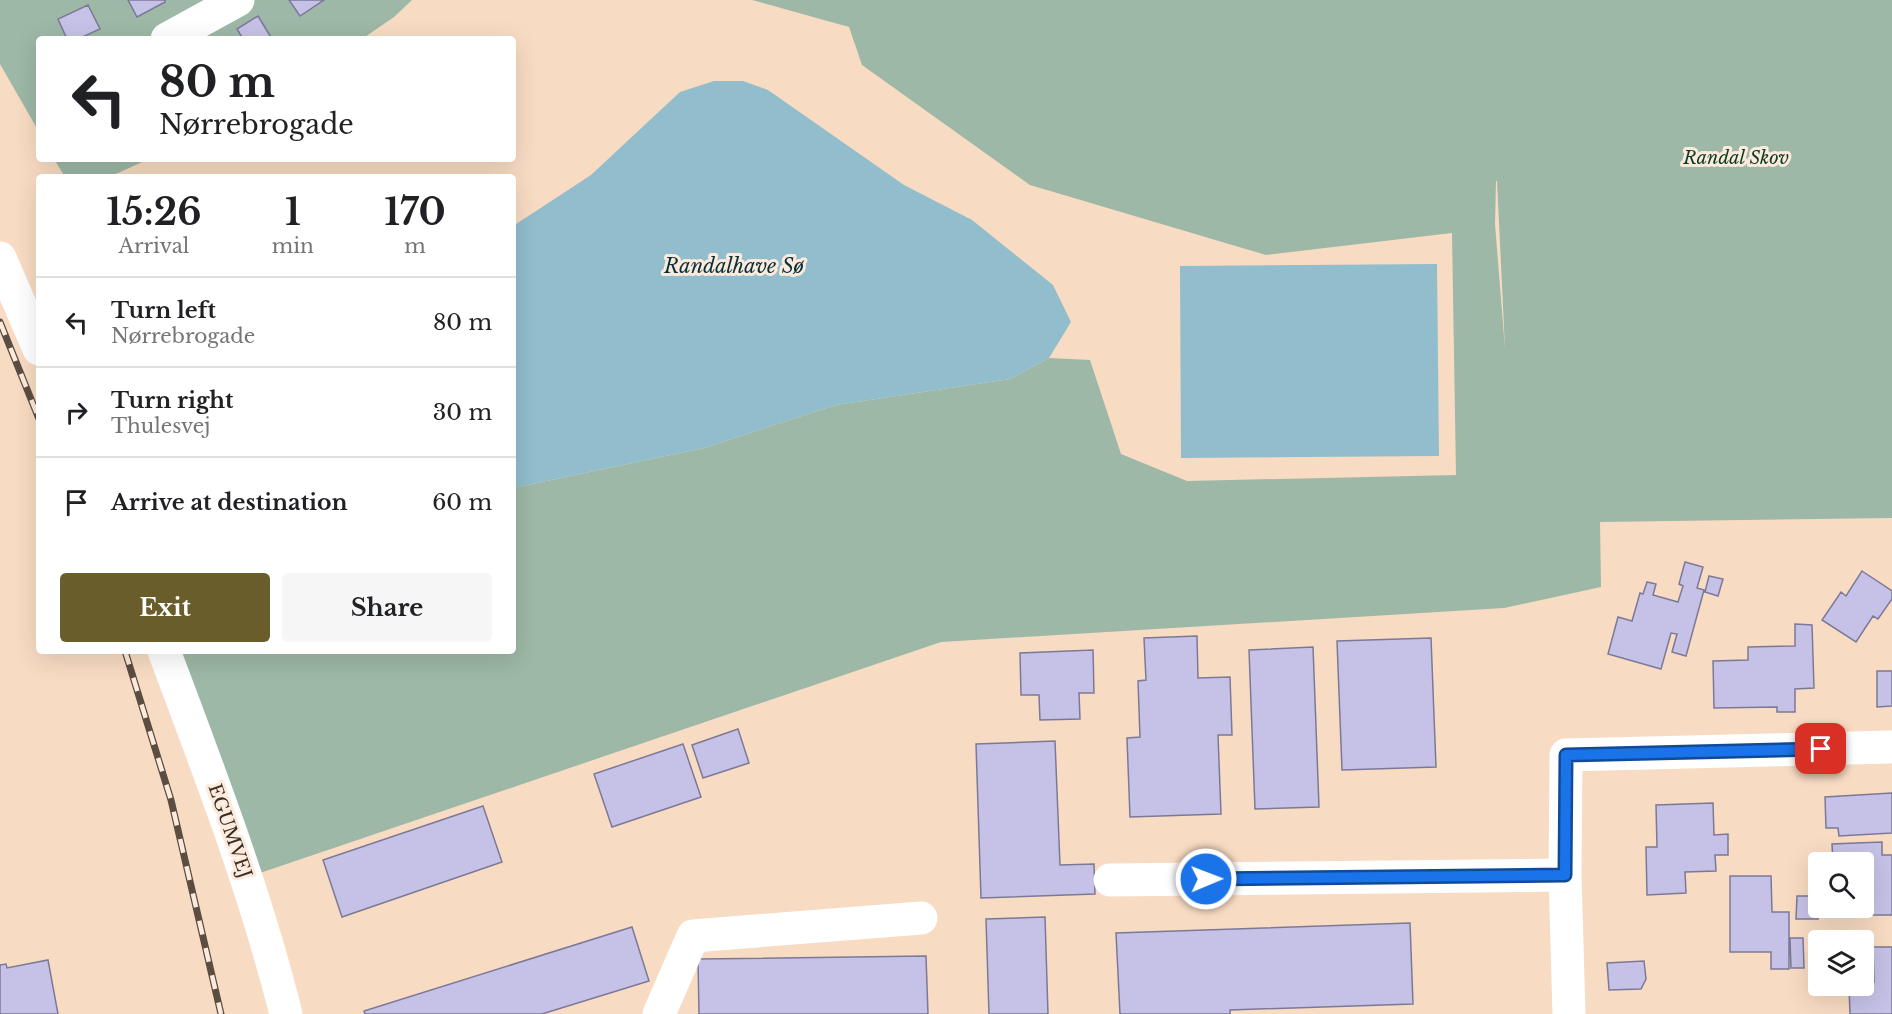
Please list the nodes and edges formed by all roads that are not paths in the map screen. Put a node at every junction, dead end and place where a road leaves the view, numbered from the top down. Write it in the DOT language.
graph roads {
  1 [pos="238,0"];
  2 [pos="172,36"];
  3 [pos="0,258"];
  4 [pos="36,342"];
  5 [pos="165,654"];
  6 [pos="1892,747"];
  7 [pos="1565,875"];
  8 [pos="1110,880"];
  9 [pos="921,918"];
  10 [pos="286,1014"];
  11 [pos="659,1014"];
  12 [pos="1569,1014"];
  1 -- 2 [label="street"];
  3 -- 4 [label="street"];
  5 -- 10 [label="street, EGUMVEJ"];
  6 -- 7 [label="street"];
  7 -- 8 [label="street"];
  7 -- 12 [label="street"];
  9 -- 11 [label="street"];
}
